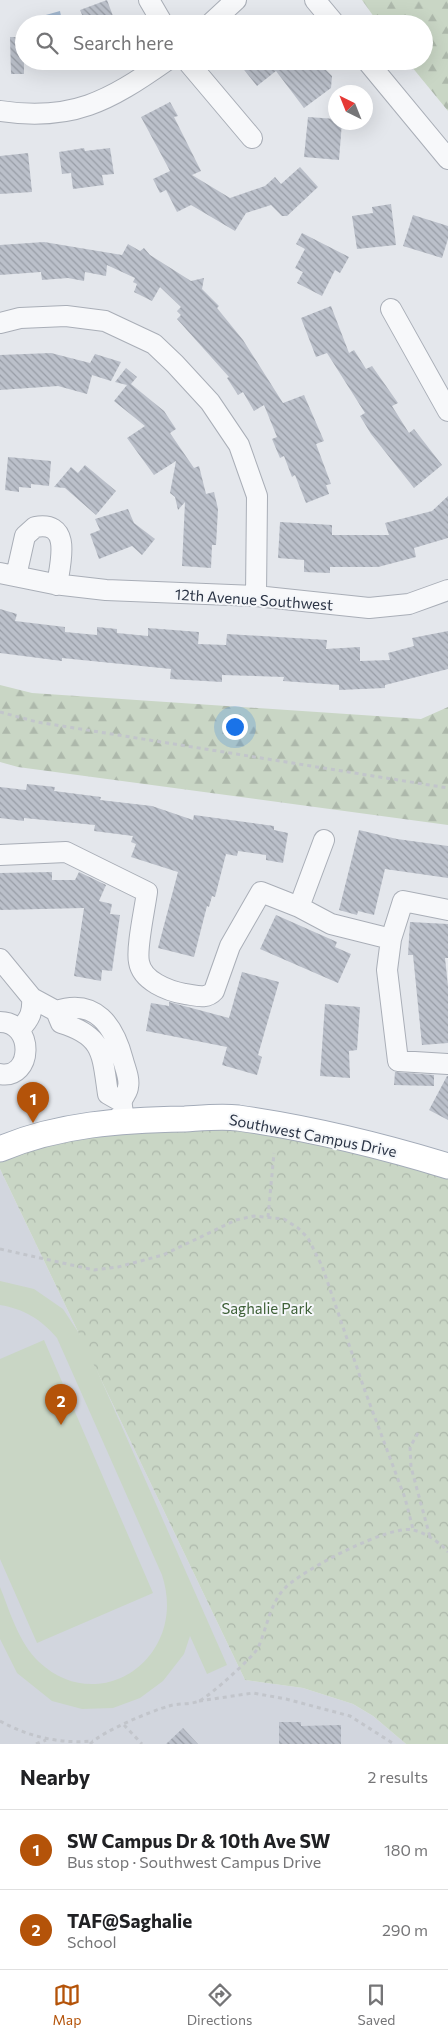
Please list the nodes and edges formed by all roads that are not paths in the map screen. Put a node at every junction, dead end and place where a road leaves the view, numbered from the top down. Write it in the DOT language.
graph roads {
  1 [pos="150,0"];
  2 [pos="236,0"];
  3 [pos="315,0"];
  4 [pos="158,15"];
  5 [pos="220,15"];
  6 [pos="328,15"];
  7 [pos="152,70"];
  8 [pos="195,70"];
  9 [pos="374,70"];
  10 [pos="0,110"];
  11 [pos="252,138"];
  12 [pos="448,159"];
  13 [pos="391,309"];
  14 [pos="0,323"];
  15 [pos="448,411"];
  16 [pos="8,574"];
  17 [pos="57,584"];
  18 [pos="448,590"];
  19 [pos="256,596"];
  20 [pos="324,840"];
  21 [pos="0,855"];
  22 [pos="299,907"];
  23 [pos="448,910"];
  24 [pos="391,940"];
  25 [pos="0,959"];
  26 [pos="32,998"];
  27 [pos="0,1022"];
  28 [pos="20,1029"];
  29 [pos="448,1064"];
  30 [pos="0,1074"];
  31 [pos="124,1111"];
  32 [pos="0,1149"];
  33 [pos="448,1166"];
  1 -- 4 [label="street"];
  2 -- 5 [label="street"];
  3 -- 6 [label="street"];
  7 -- 10 [label="street"];
  8 -- 11 [label="street"];
  9 -- 12 [label="street"];
  13 -- 15 [label="street"];
  14 -- 19 [label="street"];
  16 -- 17 [label="street, 12th Avenue Southwest"];
  16 -- 17 [label="street, 12th Avenue Southwest"];
  17 -- 19 [label="street, 12th Avenue Southwest"];
  18 -- 19 [label="street, 12th Avenue Southwest"];
  20 -- 22 [label="street"];
  21 -- 22 [label="street"];
  22 -- 24 [label="street"];
  23 -- 24 [label="street"];
  24 -- 29 [label="street"];
  25 -- 26 [label="street"];
  26 -- 28 [label="street"];
  26 -- 31 [label="street"];
  27 -- 28 [label="street"];
  28 -- 30 [label="street"];
  31 -- 32 [label="main road, Southwest Campus Drive"];
  31 -- 33 [label="main road, Southwest Campus Drive"];
}
